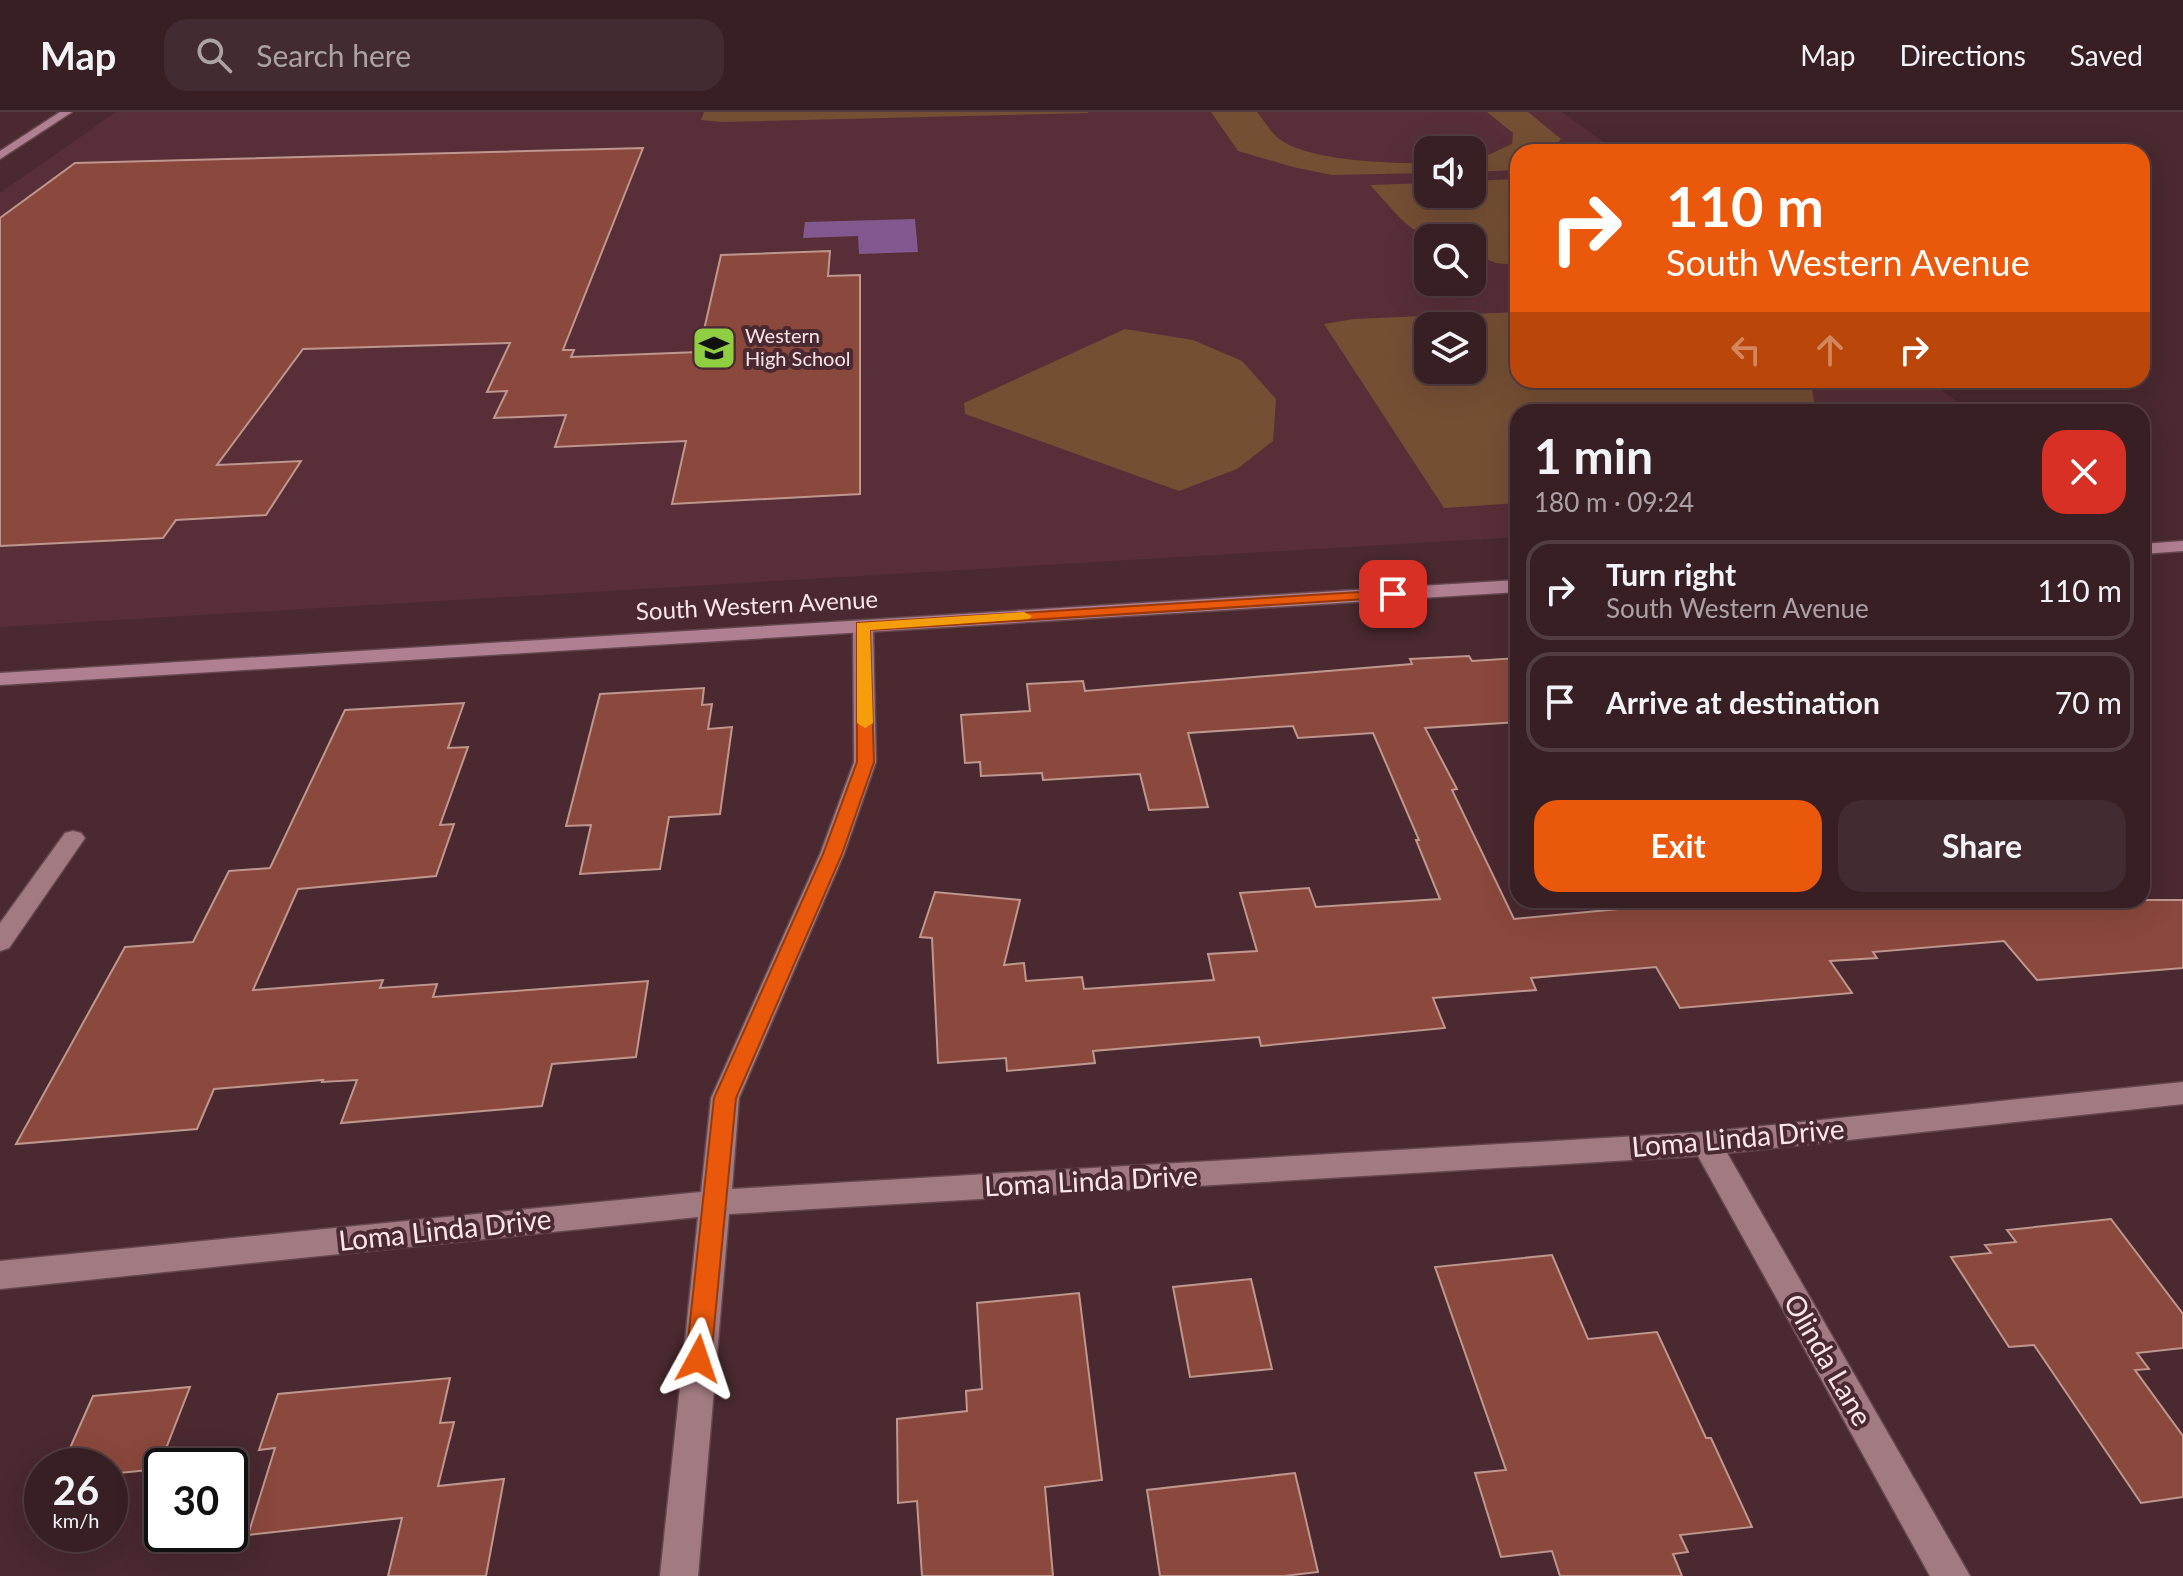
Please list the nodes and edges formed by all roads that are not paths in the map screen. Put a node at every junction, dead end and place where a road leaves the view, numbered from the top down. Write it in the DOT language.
graph roads {
  1 [pos="67,112"];
  2 [pos="0,156"];
  3 [pos="2183,546"];
  4 [pos="2150,548"];
  5 [pos="1510,586"];
  6 [pos="863,626"];
  7 [pos="0,679"];
  8 [pos="73,838"];
  9 [pos="0,942"];
  10 [pos="2183,1093"];
  11 [pos="1706,1144"];
  12 [pos="712,1203"];
  13 [pos="0,1275"];
  14 [pos="679,1576"];
  15 [pos="1951,1576"];
  1 -- 2 [label="street"];
  3 -- 4 [label="street"];
  5 -- 6 [label="street, South Western Avenue"];
  6 -- 7 [label="street, South Western Avenue"];
  6 -- 12 [label="street"];
  8 -- 9 [label="street"];
  10 -- 11 [label="street, Loma Linda Drive"];
  11 -- 12 [label="street, Loma Linda Drive"];
  11 -- 15 [label="street, Olinda Lane"];
  12 -- 13 [label="street, Loma Linda Drive"];
  12 -- 14 [label="street"];
}
